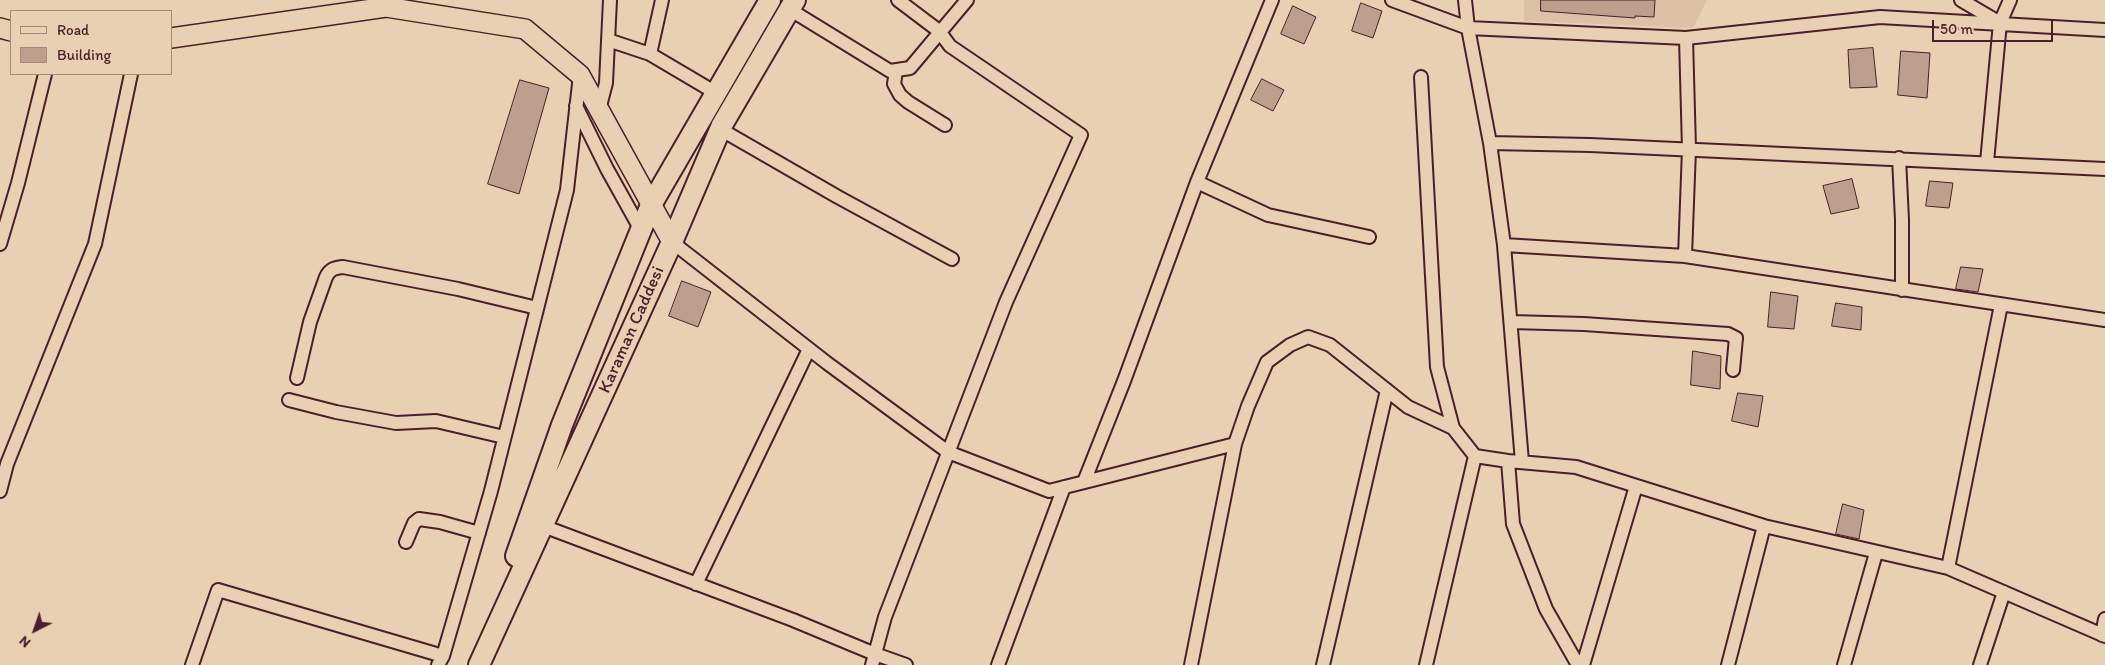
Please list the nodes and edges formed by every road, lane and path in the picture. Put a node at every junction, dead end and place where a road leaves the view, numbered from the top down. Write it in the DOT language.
graph roads {
  1 [pos="610,0"];
  2 [pos="662,0"];
  3 [pos="770,0"];
  4 [pos="898,0"];
  5 [pos="967,0"];
  6 [pos="1272,0"];
  7 [pos="1392,0"];
  8 [pos="1465,0"];
  9 [pos="1961,0"];
  10 [pos="2010,0"];
  11 [pos="792,5"];
  12 [pos="2000,23"];
  13 [pos="1468,28"];
  14 [pos="2105,30"];
  15 [pos="939,31"];
  16 [pos="172,38"];
  17 [pos="1686,38"];
  18 [pos="608,40"];
  19 [pos="650,54"];
  20 [pos="896,70"];
  21 [pos="45,75"];
  22 [pos="131,75"];
  23 [pos="580,75"];
  24 [pos="1421,77"];
  25 [pos="716,93"];
  26 [pos="576,106"];
  27 [pos="599,110"];
  28 [pos="944,125"];
  29 [pos="720,130"];
  30 [pos="1490,143"];
  31 [pos="1689,149"];
  32 [pos="1899,158"];
  33 [pos="1987,162"];
  34 [pos="2105,169"];
  35 [pos="1197,182"];
  36 [pos="651,205"];
  37 [pos="641,230"];
  38 [pos="1369,237"];
  39 [pos="672,242"];
  40 [pos="0,244"];
  41 [pos="1504,245"];
  42 [pos="1685,256"];
  43 [pos="952,259"];
  44 [pos="1902,290"];
  45 [pos="2000,305"];
  46 [pos="537,308"];
  47 [pos="2105,320"];
  48 [pos="1511,322"];
  49 [pos="809,350"];
  50 [pos="1733,370"];
  51 [pos="297,378"];
  52 [pos="1387,390"];
  53 [pos="289,400"];
  54 [pos="1453,428"];
  55 [pos="504,437"];
  56 [pos="1235,444"];
  57 [pos="948,452"];
  58 [pos="1475,456"];
  59 [pos="1508,461"];
  60 [pos="1522,462"];
  61 [pos="1084,482"];
  62 [pos="1636,486"];
  63 [pos="1064,487"];
  64 [pos="0,491"];
  65 [pos="543,526"];
  66 [pos="1764,526"];
  67 [pos="478,533"];
  68 [pos="406,542"];
  69 [pos="1876,553"];
  70 [pos="1948,568"];
  71 [pos="696,584"];
  72 [pos="2004,592"];
  73 [pos="2105,619"];
  74 [pos="2103,635"];
  75 [pos="873,660"];
  76 [pos="441,661"];
  77 [pos="192,665"];
  78 [pos="479,665"];
  79 [pos="906,665"];
  80 [pos="998,665"];
  81 [pos="1191,665"];
  82 [pos="1323,665"];
  83 [pos="1426,665"];
  84 [pos="1578,665"];
  85 [pos="1583,665"];
  86 [pos="1728,665"];
  87 [pos="1844,665"];
  88 [pos="1980,665"];
  1 -- 18 [label="street"];
  2 -- 19 [label="street"];
  3 -- 25 [label="main road, Karaman Caddesi"];
  4 -- 15 [label="street"];
  5 -- 15 [label="street"];
  6 -- 35 [label="street"];
  7 -- 13 [label="street"];
  8 -- 13 [label="street"];
  9 -- 12 [label="street"];
  10 -- 12 [label="street"];
  11 -- 20 [label="street"];
  11 -- 29 [label="main road, Karaman Caddesi"];
  12 -- 14 [label="street"];
  12 -- 17 [label="street"];
  12 -- 33 [label="street"];
  13 -- 17 [label="street"];
  13 -- 30 [label="street"];
  15 -- 20 [label="street"];
  15 -- 57 [label="street"];
  16 -- 23 [label="street"];
  17 -- 31 [label="street"];
  18 -- 19 [label="street"];
  18 -- 27 [label="street"];
  19 -- 25 [label="street"];
  20 -- 28 [label="street"];
  21 -- 40 [label="street"];
  22 -- 64 [label="street"];
  23 -- 26 [label="street"];
  23 -- 27 [label="street"];
  24 -- 54 [label="street"];
  25 -- 36 [label="main road, Karaman Caddesi"];
  26 -- 37 [label="street"];
  26 -- 46 [label="street"];
  27 -- 36 [label="street"];
  29 -- 39 [label="main road, Karaman Caddesi"];
  29 -- 43 [label="street"];
  30 -- 31 [label="street"];
  30 -- 41 [label="street"];
  31 -- 32 [label="street"];
  31 -- 42 [label="street"];
  32 -- 33 [label="street"];
  32 -- 44 [label="street"];
  33 -- 34 [label="street"];
  35 -- 38 [label="street"];
  35 -- 61 [label="street"];
  36 -- 37 [label="main road, Karaman Caddesi"];
  36 -- 39 [label="street"];
  37 -- 78 [label="main road, Karaman Caddesi"];
  39 -- 49 [label="street"];
  39 -- 65 [label="main road, Karaman Caddesi"];
  41 -- 42 [label="street"];
  41 -- 48 [label="street"];
  42 -- 44 [label="street"];
  44 -- 45 [label="street"];
  45 -- 47 [label="street"];
  45 -- 70 [label="street"];
  46 -- 51 [label="street"];
  46 -- 55 [label="street"];
  48 -- 50 [label="street"];
  48 -- 60 [label="street"];
  49 -- 57 [label="street"];
  49 -- 71 [label="street"];
  52 -- 54 [label="street"];
  52 -- 56 [label="street"];
  52 -- 82 [label="street"];
  53 -- 55 [label="street"];
  54 -- 58 [label="street"];
  55 -- 67 [label="street"];
  56 -- 61 [label="street"];
  56 -- 81 [label="street"];
  57 -- 63 [label="street"];
  57 -- 75 [label="street"];
  58 -- 59 [label="street"];
  58 -- 83 [label="street"];
  59 -- 60 [label="street"];
  59 -- 84 [label="street"];
  60 -- 62 [label="street"];
  61 -- 63 [label="street"];
  62 -- 66 [label="street"];
  62 -- 85 [label="street"];
  63 -- 80 [label="street"];
  65 -- 71 [label="street"];
  65 -- 78 [label="main road, Karaman Caddesi"];
  66 -- 69 [label="street"];
  66 -- 86 [label="street"];
  67 -- 68 [label="street"];
  67 -- 76 [label="street"];
  69 -- 70 [label="street"];
  69 -- 87 [label="street"];
  70 -- 72 [label="street"];
  71 -- 75 [label="street"];
  72 -- 74 [label="street"];
  72 -- 88 [label="street"];
  73 -- 74 [label="street"];
  75 -- 79 [label="street"];
  76 -- 77 [label="street"];
}
